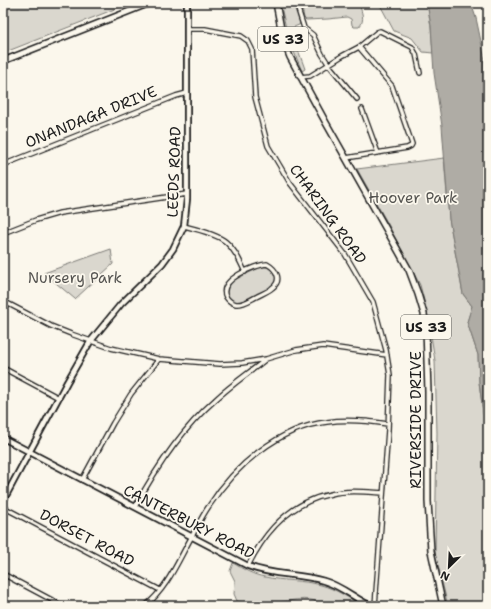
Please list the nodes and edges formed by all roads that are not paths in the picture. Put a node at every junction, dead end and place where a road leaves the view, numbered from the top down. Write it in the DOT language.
graph roads {
  1 [pos="150,3"];
  2 [pos="187,3"];
  3 [pos="276,3"];
  4 [pos="296,3"];
  5 [pos="188,29"];
  6 [pos="359,47"];
  7 [pos="3,61"];
  8 [pos="329,65"];
  9 [pos="420,73"];
  10 [pos="300,77"];
  11 [pos="187,93"];
  12 [pos="357,99"];
  13 [pos="362,109"];
  14 [pos="378,153"];
  15 [pos="346,158"];
  16 [pos="3,165"];
  17 [pos="187,194"];
  18 [pos="184,226"];
  19 [pos="3,233"];
  20 [pos="245,272"];
  21 [pos="3,301"];
  22 [pos="90,342"];
  23 [pos="387,355"];
  24 [pos="159,359"];
  25 [pos="266,359"];
  26 [pos="3,368"];
  27 [pos="58,398"];
  28 [pos="388,424"];
  29 [pos="3,438"];
  30 [pos="30,452"];
  31 [pos="82,480"];
  32 [pos="383,493"];
  33 [pos="3,501"];
  34 [pos="3,507"];
  35 [pos="135,508"];
  36 [pos="191,537"];
  37 [pos="248,566"];
  38 [pos="3,574"];
  39 [pos="160,590"];
  40 [pos="64,606"];
  41 [pos="145,606"];
  42 [pos="371,606"];
  43 [pos="376,606"];
  44 [pos="443,606"];
  1 -- 7 [label="main road"];
  2 -- 5 [label="street, LEEDS ROAD"];
  3 -- 10 [label="main road, RIVERSIDE DRIVE / US 33"];
  4 -- 8 [label="street"];
  5 -- 11 [label="street, LEEDS ROAD"];
  5 -- 23 [label="street, CHARING ROAD"];
  6 -- 8 [label="street"];
  6 -- 9 [label="street"];
  6 -- 14 [label="street"];
  8 -- 10 [label="street"];
  8 -- 12 [label="street"];
  10 -- 15 [label="main road, RIVERSIDE DRIVE / US 33"];
  11 -- 16 [label="street, ONANDAGA DRIVE"];
  11 -- 17 [label="street, LEEDS ROAD"];
  13 -- 14 [label="street"];
  14 -- 15 [label="street"];
  15 -- 44 [label="main road, RIVERSIDE DRIVE / US 33"];
  17 -- 18 [label="street, LEEDS ROAD"];
  17 -- 19 [label="street"];
  18 -- 20 [label="street"];
  18 -- 22 [label="street, LEEDS ROAD"];
  20 -- 20 [label="street"];
  21 -- 22 [label="street"];
  22 -- 24 [label="street"];
  22 -- 27 [label="street, LEEDS ROAD"];
  23 -- 25 [label="street"];
  23 -- 28 [label="street, CHARING ROAD"];
  24 -- 25 [label="street"];
  24 -- 31 [label="street"];
  25 -- 35 [label="street"];
  26 -- 27 [label="street"];
  27 -- 30 [label="street, LEEDS ROAD"];
  28 -- 32 [label="street, CHARING ROAD"];
  28 -- 36 [label="street"];
  29 -- 30 [label="street, CANTERBURY ROAD"];
  30 -- 31 [label="street, CANTERBURY ROAD"];
  30 -- 33 [label="street, LEEDS ROAD"];
  31 -- 35 [label="street, CANTERBURY ROAD"];
  32 -- 37 [label="street"];
  32 -- 43 [label="street, CHARING ROAD"];
  34 -- 39 [label="street, DORSET ROAD"];
  35 -- 36 [label="street, CANTERBURY ROAD"];
  36 -- 37 [label="street, CANTERBURY ROAD"];
  36 -- 39 [label="street"];
  37 -- 42 [label="street, CANTERBURY ROAD"];
  38 -- 40 [label="street"];
  39 -- 41 [label="street"];
}
